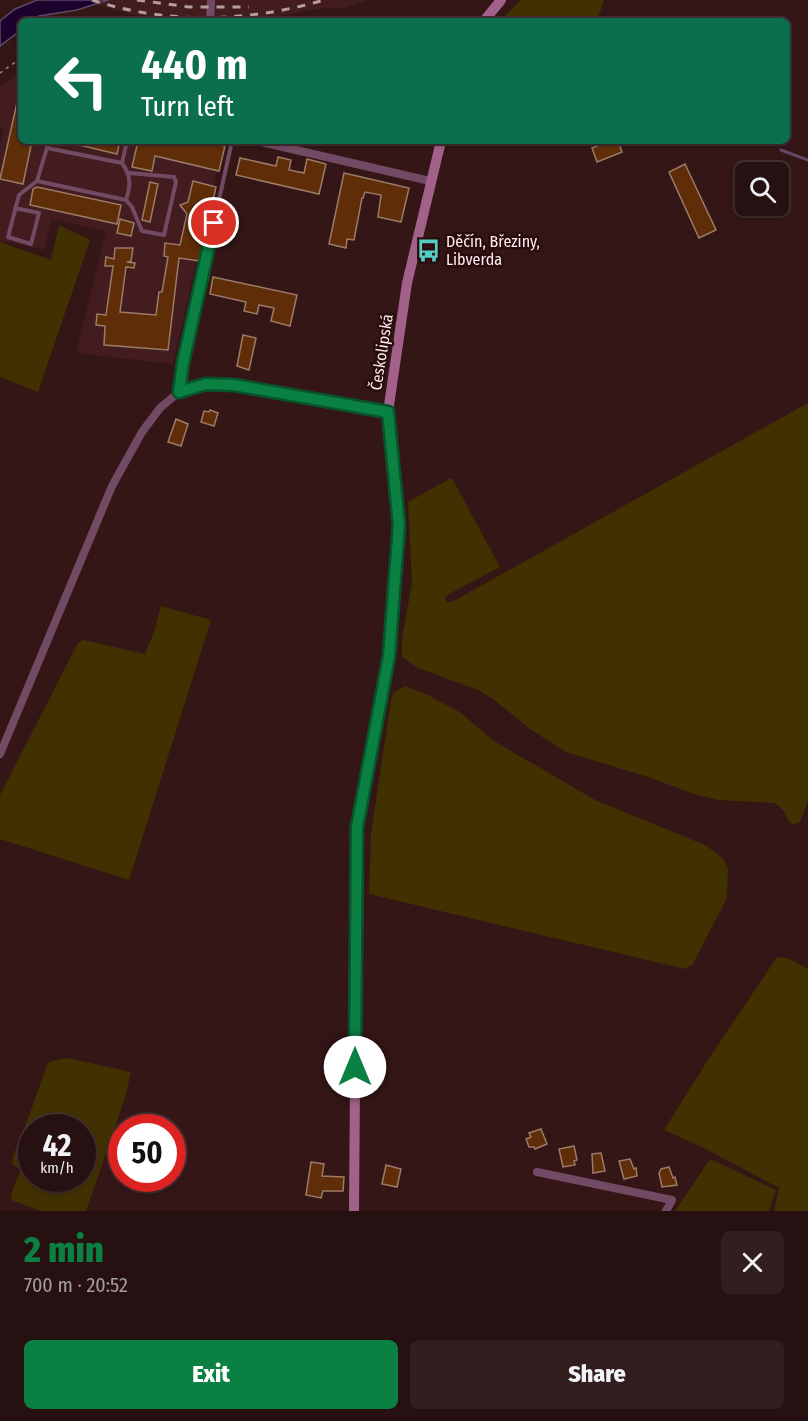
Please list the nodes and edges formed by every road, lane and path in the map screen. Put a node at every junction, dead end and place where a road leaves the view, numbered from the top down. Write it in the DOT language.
graph roads {
  1 [pos="211,0"];
  2 [pos="501,0"];
  3 [pos="210,18"];
  4 [pos="486,18"];
  5 [pos="18,60"];
  6 [pos="0,73"];
  7 [pos="48,144"];
  8 [pos="126,144"];
  9 [pos="230,144"];
  10 [pos="270,144"];
  11 [pos="440,144"];
  12 [pos="47,148"];
  13 [pos="122,163"];
  14 [pos="129,173"];
  15 [pos="38,181"];
  16 [pos="430,181"];
  17 [pos="126,200"];
  18 [pos="15,208"];
  19 [pos="179,392"];
  20 [pos="388,412"];
  21 [pos="0,754"];
  22 [pos="537,1172"];
  23 [pos="354,1211"];
  24 [pos="666,1211"];
  1 -- 3 [label="street"];
  2 -- 4 [label="main road"];
  5 -- 6 [label="path"];
  7 -- 12 [label="lane"];
  8 -- 13 [label="lane"];
  9 -- 19 [label="lane"];
  10 -- 16 [label="street"];
  11 -- 16 [label="main road, Českolipská"];
  12 -- 13 [label="lane"];
  12 -- 15 [label="lane"];
  13 -- 14 [label="lane"];
  14 -- 17 [label="lane"];
  14 -- 17 [label="lane"];
  15 -- 17 [label="lane"];
  15 -- 18 [label="lane"];
  16 -- 20 [label="main road, Českolipská"];
  18 -- 18 [label="lane"];
  19 -- 20 [label="street"];
  19 -- 21 [label="street"];
  20 -- 23 [label="main road, Českolipská"];
  22 -- 24 [label="street"];
}
